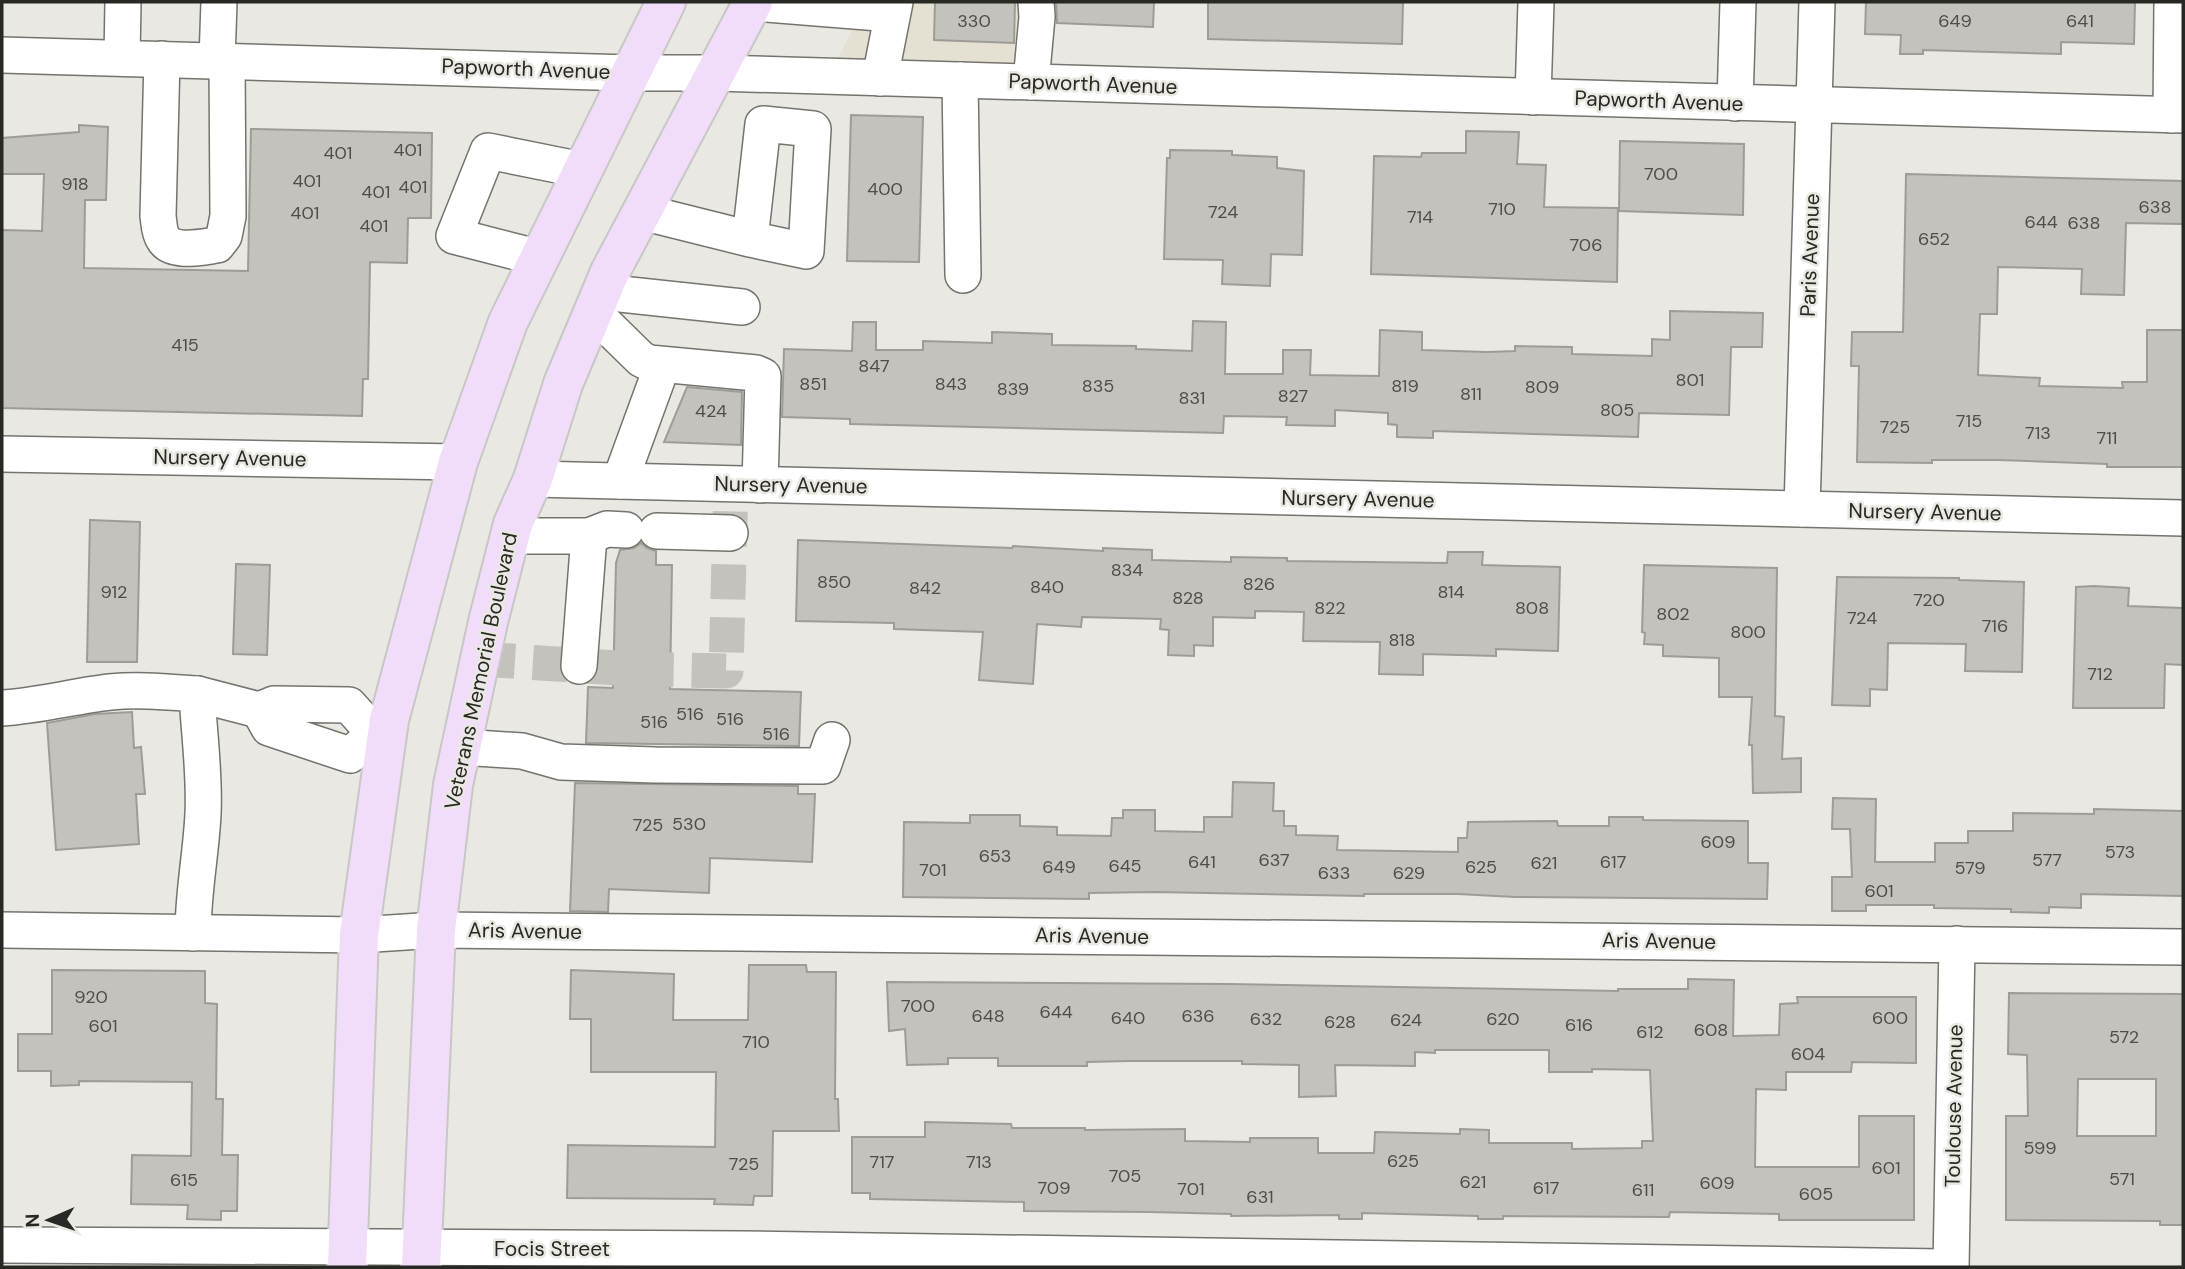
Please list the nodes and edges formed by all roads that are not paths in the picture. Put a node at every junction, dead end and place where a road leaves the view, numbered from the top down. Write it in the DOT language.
graph roads {
  1 [pos="123,2"];
  2 [pos="219,2"];
  3 [pos="666,2"];
  4 [pos="752,2"];
  5 [pos="1036,2"];
  6 [pos="1536,2"];
  7 [pos="1738,2"];
  8 [pos="1817,2"];
  9 [pos="2172,2"];
  10 [pos="893,8"];
  11 [pos="2,55"];
  12 [pos="122,58"];
  13 [pos="163,59"];
  14 [pos="222,60"];
  15 [pos="630,73"];
  16 [pos="716,73"];
  17 [pos="802,76"];
  18 [pos="880,78"];
  19 [pos="960,80"];
  20 [pos="1031,82"];
  21 [pos="1533,97"];
  22 [pos="1735,103"];
  23 [pos="1814,105"];
  24 [pos="2177,115"];
  25 [pos="799,128"];
  26 [pos="582,170"];
  27 [pos="642,212"];
  28 [pos="750,239"];
  29 [pos="540,258"];
  30 [pos="962,275"];
  31 [pos="597,302"];
  32 [pos="742,307"];
  33 [pos="662,366"];
  34 [pos="2,454"];
  35 [pos="458,462"];
  36 [pos="533,479"];
  37 [pos="620,481"];
  38 [pos="760,485"];
  39 [pos="1802,509"];
  40 [pos="2183,518"];
  41 [pos="730,533"];
  42 [pos="510,536"];
  43 [pos="589,536"];
  44 [pos="579,666"];
  45 [pos="197,694"];
  46 [pos="2,708"];
  47 [pos="381,735"];
  48 [pos="832,740"];
  49 [pos="461,747"];
  50 [pos="2,930"];
  51 [pos="436,930"];
  52 [pos="192,933"];
  53 [pos="359,935"];
  54 [pos="1957,944"];
  55 [pos="2183,947"];
  56 [pos="2,1245"];
  57 [pos="347,1256"];
  58 [pos="421,1257"];
  59 [pos="741,1258"];
  60 [pos="1046,1260"];
  61 [pos="1942,1267"];
  62 [pos="1951,1267"];
  1 -- 12 [label="street"];
  2 -- 14 [label="street"];
  3 -- 15 [label="main road"];
  4 -- 10 [label="street"];
  4 -- 16 [label="main road, Veterans Memorial Boulevard"];
  5 -- 20 [label="street"];
  6 -- 21 [label="street"];
  7 -- 22 [label="street"];
  8 -- 23 [label="street, Paris Avenue"];
  9 -- 24 [label="street"];
  10 -- 18 [label="street"];
  11 -- 12 [label="street, Papworth Avenue"];
  12 -- 13 [label="street, Papworth Avenue"];
  13 -- 14 [label="street, Papworth Avenue"];
  13 -- 14 [label="street"];
  14 -- 15 [label="street, Papworth Avenue"];
  15 -- 16 [label="street, Papworth Avenue"];
  15 -- 26 [label="main road"];
  16 -- 17 [label="street, Papworth Avenue"];
  16 -- 27 [label="main road, Veterans Memorial Boulevard"];
  17 -- 18 [label="street, Papworth Avenue"];
  17 -- 25 [label="street"];
  18 -- 19 [label="street, Papworth Avenue"];
  19 -- 20 [label="street, Papworth Avenue"];
  19 -- 30 [label="street"];
  20 -- 21 [label="street, Papworth Avenue"];
  21 -- 22 [label="street, Papworth Avenue"];
  22 -- 23 [label="street, Papworth Avenue"];
  23 -- 24 [label="street, Papworth Avenue"];
  23 -- 39 [label="street, Paris Avenue"];
  25 -- 28 [label="street"];
  25 -- 28 [label="street"];
  26 -- 29 [label="main road"];
  26 -- 29 [label="street"];
  27 -- 28 [label="street"];
  27 -- 31 [label="main road, Veterans Memorial Boulevard"];
  29 -- 35 [label="main road"];
  31 -- 32 [label="street"];
  31 -- 33 [label="street"];
  31 -- 36 [label="main road, Veterans Memorial Boulevard"];
  33 -- 37 [label="street"];
  33 -- 38 [label="street"];
  34 -- 35 [label="street, Nursery Avenue"];
  35 -- 47 [label="main road"];
  36 -- 37 [label="street, Nursery Avenue"];
  36 -- 42 [label="main road, Veterans Memorial Boulevard"];
  37 -- 38 [label="street, Nursery Avenue"];
  38 -- 39 [label="street, Nursery Avenue"];
  39 -- 40 [label="street, Nursery Avenue"];
  41 -- 43 [label="street"];
  42 -- 43 [label="street"];
  42 -- 49 [label="main road, Veterans Memorial Boulevard"];
  43 -- 44 [label="street"];
  45 -- 46 [label="street"];
  45 -- 47 [label="street"];
  45 -- 52 [label="street"];
  47 -- 53 [label="main road"];
  48 -- 49 [label="street"];
  49 -- 51 [label="main road, Veterans Memorial Boulevard"];
  50 -- 52 [label="street, Aris Avenue"];
  51 -- 53 [label="street, Aris Avenue"];
  51 -- 54 [label="street, Aris Avenue"];
  51 -- 58 [label="main road, Veterans Memorial Boulevard"];
  52 -- 53 [label="street, Aris Avenue"];
  53 -- 57 [label="main road"];
  54 -- 55 [label="street, Aris Avenue"];
  54 -- 62 [label="street, Toulouse Avenue"];
  56 -- 57 [label="street, Focis Street"];
  57 -- 58 [label="street, Focis Street"];
  58 -- 59 [label="street, Focis Street"];
  59 -- 60 [label="street, Focis Street"];
  60 -- 61 [label="street, Focis Street"];
}
